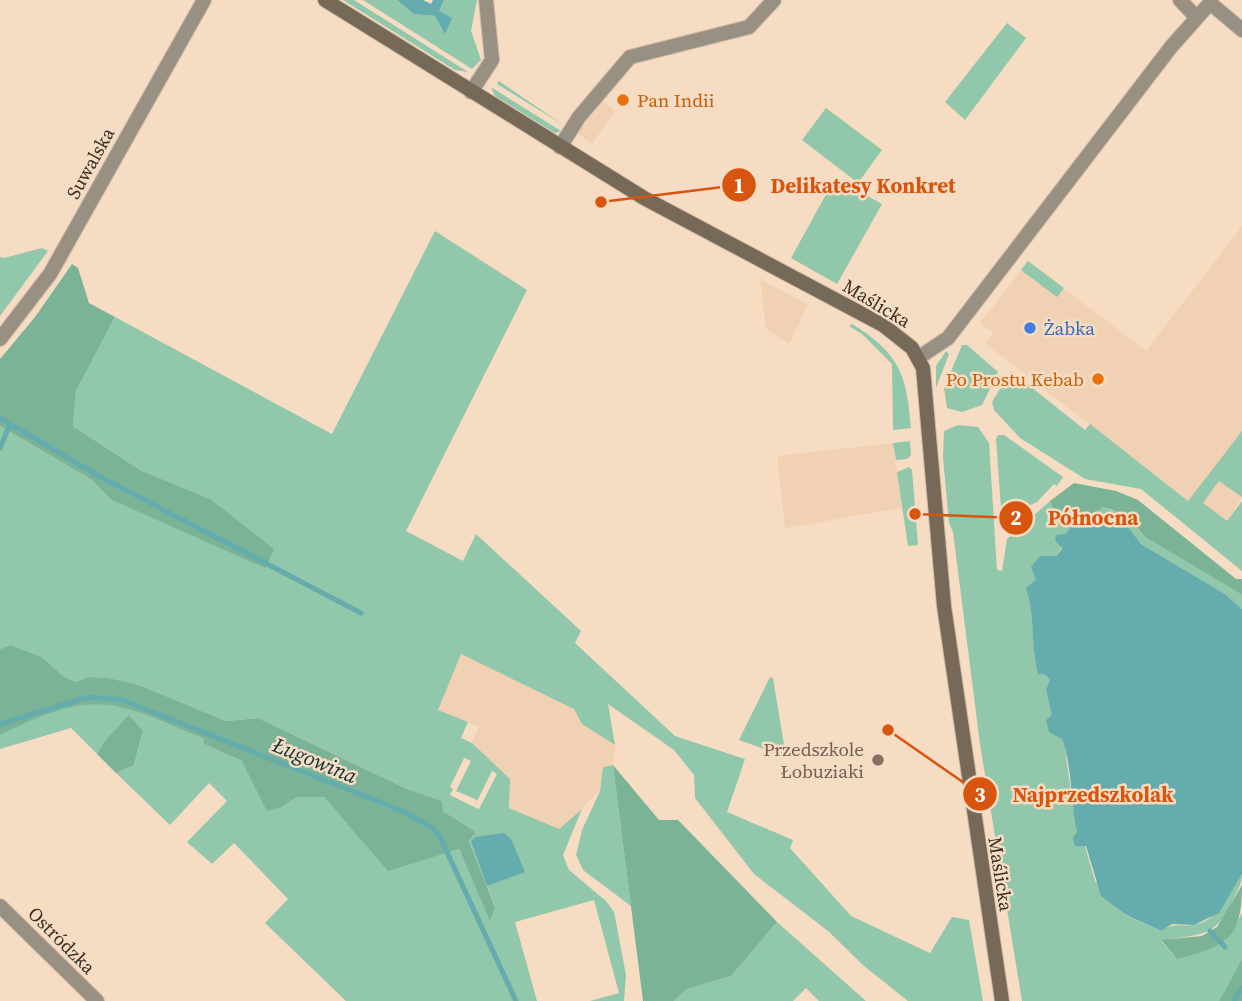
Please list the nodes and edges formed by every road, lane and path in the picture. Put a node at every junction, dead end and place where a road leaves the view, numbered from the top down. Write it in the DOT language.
graph roads {
  1 [pos="204,0"];
  2 [pos="325,0"];
  3 [pos="486,0"];
  4 [pos="774,0"];
  5 [pos="1180,0"];
  6 [pos="1196,17"];
  7 [pos="1242,30"];
  8 [pos="471,92"];
  9 [pos="560,146"];
  10 [pos="0,339"];
  11 [pos="918,358"];
  12 [pos="0,906"];
  13 [pos="97,1001"];
  14 [pos="1002,1001"];
  1 -- 10 [label="street, Suwalska"];
  2 -- 8 [label="street, Maślicka"];
  3 -- 8 [label="street"];
  4 -- 9 [label="street"];
  5 -- 6 [label="street"];
  6 -- 7 [label="street"];
  6 -- 11 [label="street"];
  8 -- 9 [label="street, Maślicka"];
  9 -- 11 [label="street, Maślicka"];
  11 -- 14 [label="street, Maślicka"];
  12 -- 13 [label="street, Ostródzka"];
}
